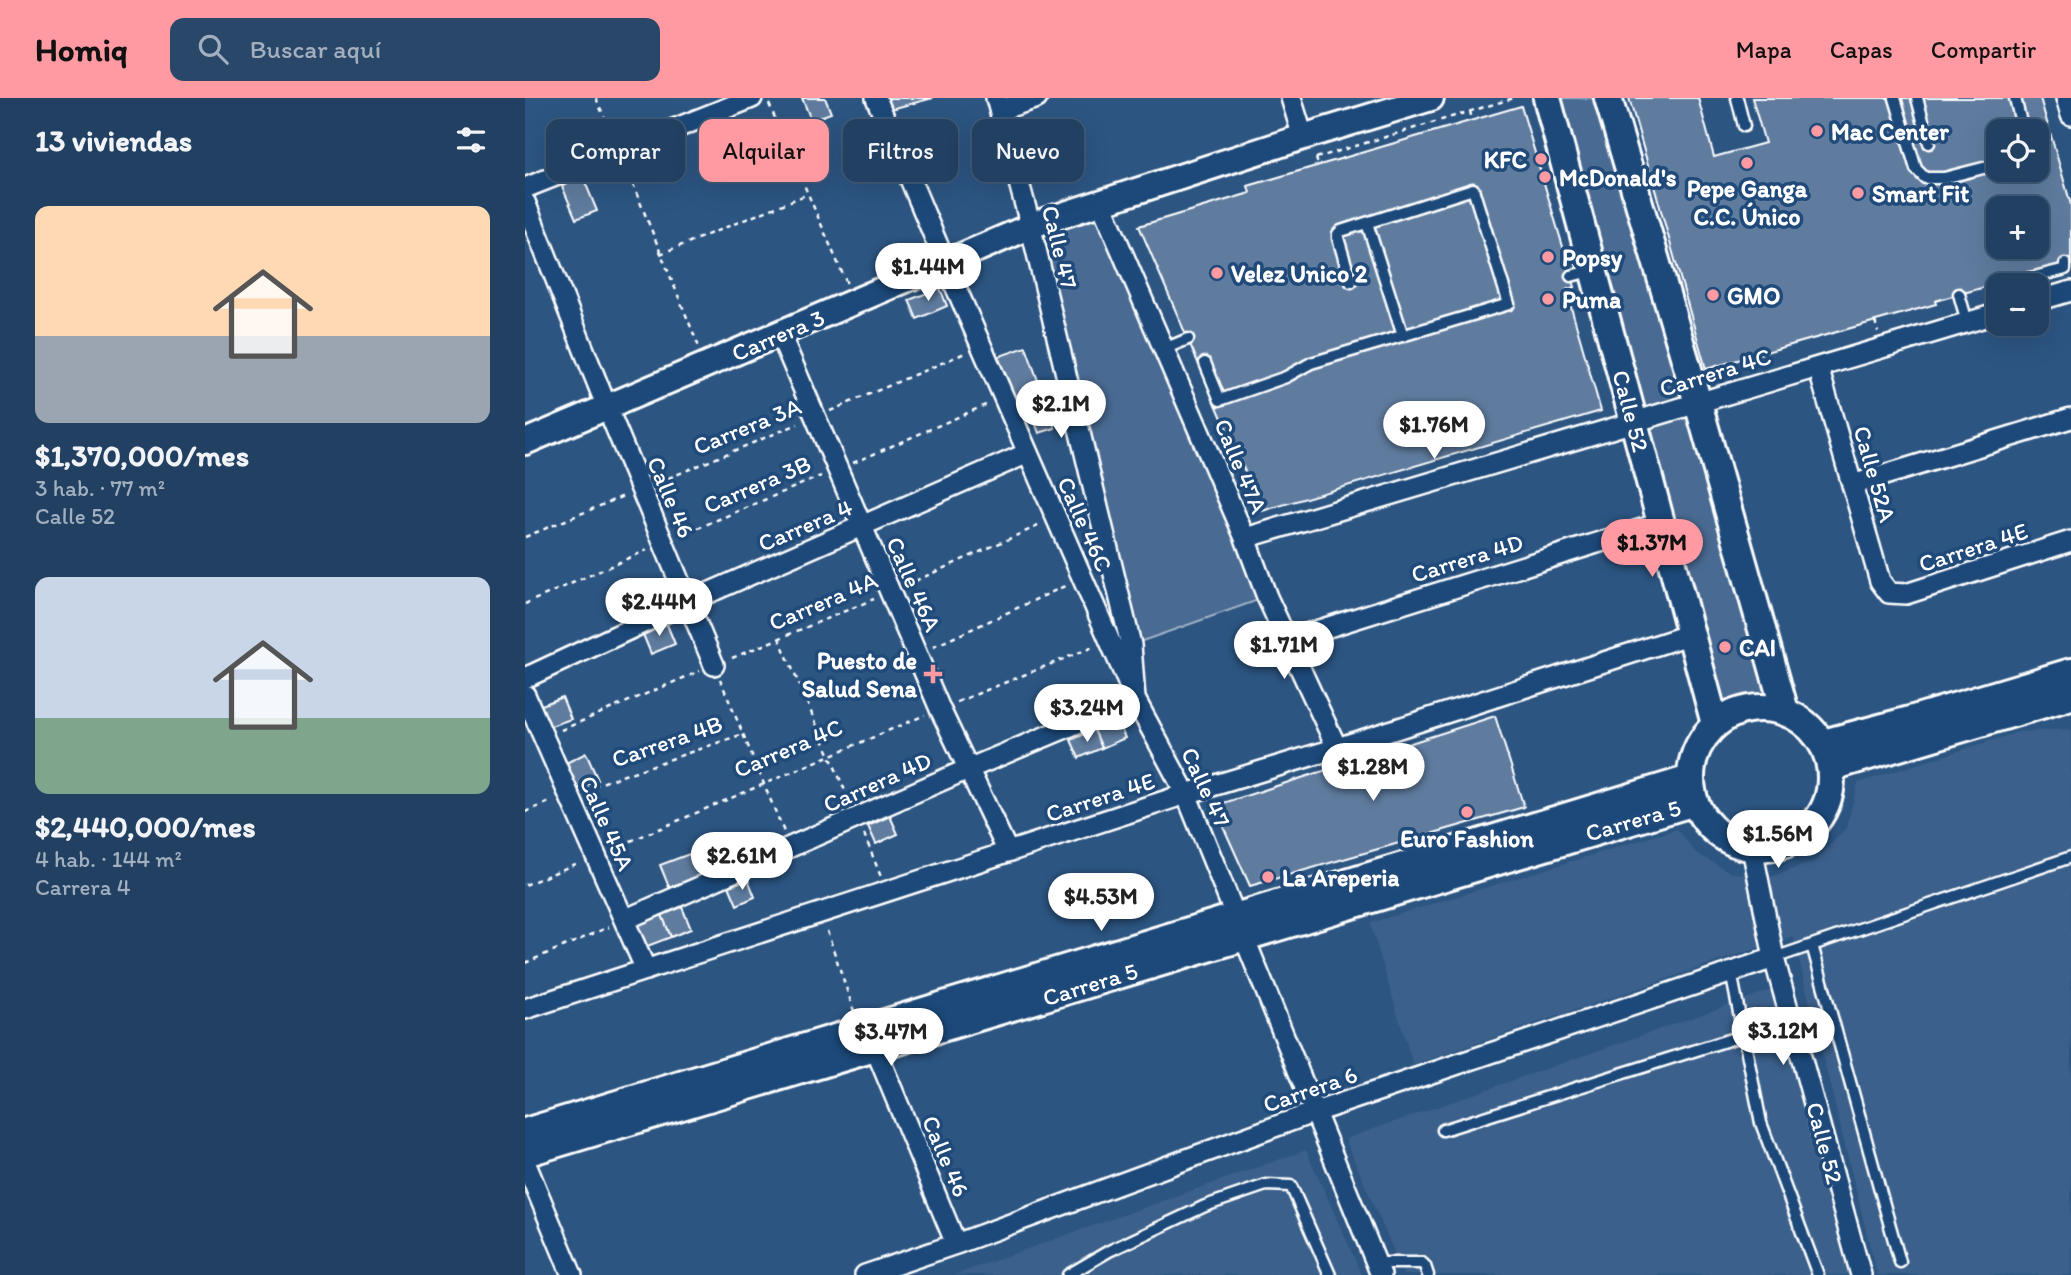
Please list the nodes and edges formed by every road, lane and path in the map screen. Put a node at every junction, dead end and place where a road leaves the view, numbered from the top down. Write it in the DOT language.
graph roads {
  1 [pos="596,98"];
  2 [pos="752,98"];
  3 [pos="766,98"];
  4 [pos="876,98"];
  5 [pos="1037,98"];
  6 [pos="1291,98"];
  7 [pos="1431,98"];
  8 [pos="1514,98"];
  9 [pos="1547,98"];
  10 [pos="1608,98"];
  11 [pos="1737,98"];
  12 [pos="1895,98"];
  13 [pos="1917,98"];
  14 [pos="2015,98"];
  15 [pos="2066,98"];
  16 [pos="998,104"];
  17 [pos="1469,111"];
  18 [pos="2071,116"];
  19 [pos="605,119"];
  20 [pos="2020,119"];
  21 [pos="1472,120"];
  22 [pos="685,125"];
  23 [pos="1744,126"];
  24 [pos="1303,136"];
  25 [pos="1929,143"];
  26 [pos="1316,158"];
  27 [pos="1986,167"];
  28 [pos="546,180"];
  29 [pos="631,182"];
  30 [pos="525,188"];
  31 [pos="808,194"];
  32 [pos="525,202"];
  33 [pos="1101,202"];
  34 [pos="1367,223"];
  35 [pos="1031,227"];
  36 [pos="660,254"];
  37 [pos="945,263"];
  38 [pos="2065,264"];
  39 [pos="2049,273"];
  40 [pos="1351,282"];
  41 [pos="850,290"];
  42 [pos="2071,291"];
  43 [pos="1959,294"];
  44 [pos="2049,297"];
  45 [pos="1986,317"];
  46 [pos="1967,322"];
  47 [pos="780,334"];
  48 [pos="1403,336"];
  49 [pos="1188,339"];
  50 [pos="981,346"];
  51 [pos="1164,349"];
  52 [pos="702,353"];
  53 [pos="1205,363"];
  54 [pos="1818,367"];
  55 [pos="1004,397"];
  56 [pos="1698,403"];
  57 [pos="607,407"];
  58 [pos="815,417"];
  59 [pos="2071,418"];
  60 [pos="1634,422"];
  61 [pos="525,442"];
  62 [pos="1028,453"];
  63 [pos="838,469"];
  64 [pos="1852,485"];
  65 [pos="641,489"];
  66 [pos="1056,518"];
  67 [pos="1661,523"];
  68 [pos="862,527"];
  69 [pos="525,537"];
  70 [pos="1245,538"];
  71 [pos="2071,541"];
  72 [pos="663,542"];
  73 [pos="1083,578"];
  74 [pos="891,592"];
  75 [pos="1889,593"];
  76 [pos="688,602"];
  77 [pos="525,604"];
  78 [pos="1691,634"];
  79 [pos="779,638"];
  80 [pos="1110,640"];
  81 [pos="1287,640"];
  82 [pos="918,654"];
  83 [pos="715,665"];
  84 [pos="2071,672"];
  85 [pos="525,678"];
  86 [pos="525,695"];
  87 [pos="2071,696"];
  88 [pos="1135,699"];
  89 [pos="940,709"];
  90 [pos="1785,711"];
  91 [pos="1715,724"];
  92 [pos="743,734"];
  93 [pos="543,737"];
  94 [pos="1337,748"];
  95 [pos="1827,755"];
  96 [pos="831,757"];
  97 [pos="968,769"];
  98 [pos="764,785"];
  99 [pos="1692,790"];
  100 [pos="568,794"];
  101 [pos="1186,794"];
  102 [pos="525,812"];
  103 [pos="857,818"];
  104 [pos="790,848"];
  105 [pos="1752,848"];
  106 [pos="1008,852"];
  107 [pos="595,856"];
  108 [pos="2071,857"];
  109 [pos="525,885"];
  110 [pos="887,893"];
  111 [pos="821,914"];
  112 [pos="624,920"];
  113 [pos="1240,927"];
  114 [pos="1812,945"];
  115 [pos="1774,958"];
  116 [pos="525,963"];
  117 [pos="646,970"];
  118 [pos="1731,972"];
  119 [pos="525,1009"];
  120 [pos="857,1021"];
  121 [pos="1744,1034"];
  122 [pos="875,1048"];
  123 [pos="1315,1112"];
  124 [pos="1443,1130"];
  125 [pos="525,1132"];
  126 [pos="525,1153"];
  127 [pos="525,1162"];
  128 [pos="956,1244"];
  129 [pos="1900,1262"];
  130 [pos="1378,1269"];
  131 [pos="572,1275"];
  132 [pos="865,1275"];
  133 [pos="1068,1275"];
  134 [pos="1330,1275"];
  135 [pos="1428,1275"];
  136 [pos="1818,1275"];
  137 [pos="1861,1275"];
  1 -- 19 [label="path"];
  2 -- 22 [label="street"];
  3 -- 31 [label="path"];
  4 -- 37 [label="street, Calle 46C"];
  5 -- 16 [label="street"];
  6 -- 24 [label="street"];
  7 -- 24 [label="street, Carrera 3"];
  8 -- 17 [label="path"];
  9 -- 60 [label="main road, Calle 52"];
  10 -- 56 [label="main road"];
  11 -- 23 [label="lane"];
  12 -- 27 [label="lane"];
  13 -- 25 [label="lane"];
  14 -- 20 [label="lane"];
  15 -- 18 [label="street"];
  16 -- 35 [label="street, Calle 47"];
  17 -- 21 [label="path"];
  17 -- 26 [label="path"];
  24 -- 33 [label="street, Carrera 3"];
  28 -- 30 [label="street"];
  29 -- 36 [label="path"];
  31 -- 36 [label="path"];
  31 -- 41 [label="path"];
  32 -- 57 [label="street, Calle 46"];
  33 -- 35 [label="street, Carrera 3"];
  33 -- 51 [label="street, Calle 47A"];
  34 -- 40 [label="lane"];
  34 -- 48 [label="lane"];
  34 -- 48 [label="lane"];
  35 -- 37 [label="street, Carrera 3"];
  35 -- 88 [label="street, Calle 47"];
  36 -- 52 [label="path"];
  37 -- 47 [label="street, Carrera 3"];
  37 -- 50 [label="street, Calle 46C"];
  38 -- 39 [label="lane"];
  42 -- 44 [label="street"];
  43 -- 46 [label="lane"];
  45 -- 46 [label="street, Carrera 4C"];
  46 -- 54 [label="street, Carrera 4C"];
  47 -- 57 [label="street, Carrera 3"];
  47 -- 58 [label="street, Calle 46A"];
  48 -- 53 [label="lane"];
  49 -- 51 [label="lane"];
  50 -- 55 [label="street, Calle 46C"];
  50 -- 58 [label="path, Carrera 3A"];
  51 -- 70 [label="street, Calle 47A"];
  54 -- 56 [label="street, Carrera 4C"];
  54 -- 64 [label="street, Calle 52A"];
  55 -- 62 [label="street, Calle 46C"];
  55 -- 63 [label="path, Carrera 3B"];
  56 -- 60 [label="street, Carrera 4C"];
  56 -- 90 [label="main road"];
  57 -- 61 [label="street, Carrera 3"];
  57 -- 65 [label="street, Calle 46"];
  58 -- 63 [label="street, Calle 46A"];
  58 -- 65 [label="path, Carrera 3A"];
  59 -- 64 [label="street"];
  60 -- 67 [label="main road, Calle 52"];
  60 -- 70 [label="street, Carrera 4C"];
  62 -- 66 [label="street, Calle 46C"];
  62 -- 68 [label="street, Carrera 4"];
  63 -- 68 [label="street, Calle 46A"];
  63 -- 72 [label="path, Carrera 3B"];
  64 -- 75 [label="street, Calle 52A"];
  65 -- 69 [label="path, Carrera 3A"];
  65 -- 72 [label="street, Calle 46"];
  66 -- 73 [label="street, Calle 46C"];
  66 -- 74 [label="path, Carrera 4A"];
  67 -- 78 [label="main road, Calle 52"];
  67 -- 81 [label="street, Carrera 4D"];
  68 -- 74 [label="street, Calle 46A"];
  68 -- 76 [label="street, Carrera 4"];
  70 -- 81 [label="street, Calle 47A"];
  71 -- 75 [label="street, Carrera 4E"];
  72 -- 76 [label="street, Calle 46"];
  72 -- 77 [label="path, Carrera 3B"];
  73 -- 80 [label="street, Calle 46C"];
  73 -- 82 [label="path"];
  74 -- 79 [label="path, Carrera 4A"];
  74 -- 82 [label="street, Calle 46A"];
  76 -- 83 [label="street, Calle 46"];
  76 -- 85 [label="street, Carrera 4"];
  78 -- 91 [label="main road, Calle 52"];
  78 -- 94 [label="street, Carrera 4E"];
  79 -- 83 [label="path, Carrera 4A"];
  79 -- 96 [label="path"];
  80 -- 88 [label="street, Calle 46C"];
  80 -- 89 [label="path, Carrera 4C"];
  81 -- 94 [label="street, Calle 47A"];
  82 -- 89 [label="street, Calle 46A"];
  83 -- 92 [label="path"];
  83 -- 93 [label="path, Carrera 4A"];
  84 -- 95 [label="main road"];
  86 -- 93 [label="street, Calle 45A"];
  87 -- 95 [label="main road"];
  88 -- 97 [label="street, Carrera 4D"];
  88 -- 101 [label="street, Calle 47"];
  89 -- 96 [label="path, Carrera 4C"];
  89 -- 97 [label="street, Calle 46A"];
  90 -- 91 [label="main road"];
  90 -- 95 [label="main road"];
  91 -- 99 [label="main road"];
  92 -- 98 [label="path"];
  92 -- 100 [label="path, Carrera 4B"];
  93 -- 100 [label="street, Calle 45A"];
  94 -- 101 [label="street, Carrera 4E"];
  95 -- 105 [label="main road"];
  96 -- 98 [label="path, Carrera 4C"];
  96 -- 103 [label="path"];
  97 -- 103 [label="street, Carrera 4D"];
  97 -- 106 [label="street, Calle 46A"];
  98 -- 104 [label="path"];
  98 -- 107 [label="path, Carrera 4C"];
  99 -- 105 [label="main road"];
  99 -- 113 [label="main road, Carrera 5"];
  100 -- 102 [label="path, Carrera 4B"];
  100 -- 107 [label="street, Calle 45A"];
  101 -- 106 [label="street, Carrera 4E"];
  101 -- 113 [label="street, Calle 47"];
  103 -- 104 [label="street, Carrera 4D"];
  103 -- 110 [label="path"];
  104 -- 112 [label="street, Carrera 4D"];
  105 -- 115 [label="street, Calle 52"];
  106 -- 110 [label="street, Carrera 4E"];
  107 -- 109 [label="path, Carrera 4C"];
  107 -- 112 [label="street, Calle 45A"];
  108 -- 114 [label="lane"];
  110 -- 111 [label="street, Carrera 4E"];
  111 -- 117 [label="street, Carrera 4E"];
  111 -- 120 [label="path"];
  112 -- 116 [label="path"];
  112 -- 117 [label="street, Calle 45A"];
  113 -- 122 [label="main road, Carrera 5"];
  113 -- 123 [label="street, Calle 47"];
  113 -- 125 [label="main road, Carrera 5"];
  114 -- 115 [label="lane"];
  114 -- 129 [label="lane"];
  115 -- 118 [label="street, Carrera 6"];
  115 -- 137 [label="street, Calle 52"];
  117 -- 119 [label="street, Carrera 4E"];
  118 -- 121 [label="lane"];
  118 -- 123 [label="street, Carrera 6"];
  121 -- 124 [label="lane"];
  121 -- 136 [label="lane"];
  122 -- 126 [label="main road, Carrera 5"];
  122 -- 128 [label="street, Calle 46"];
  123 -- 128 [label="street, Carrera 6"];
  123 -- 130 [label="street, Calle 47"];
  127 -- 131 [label="street"];
  128 -- 132 [label="street, Carrera 6"];
  130 -- 135 [label="lane"];
  133 -- 134 [label="lane"];
}
